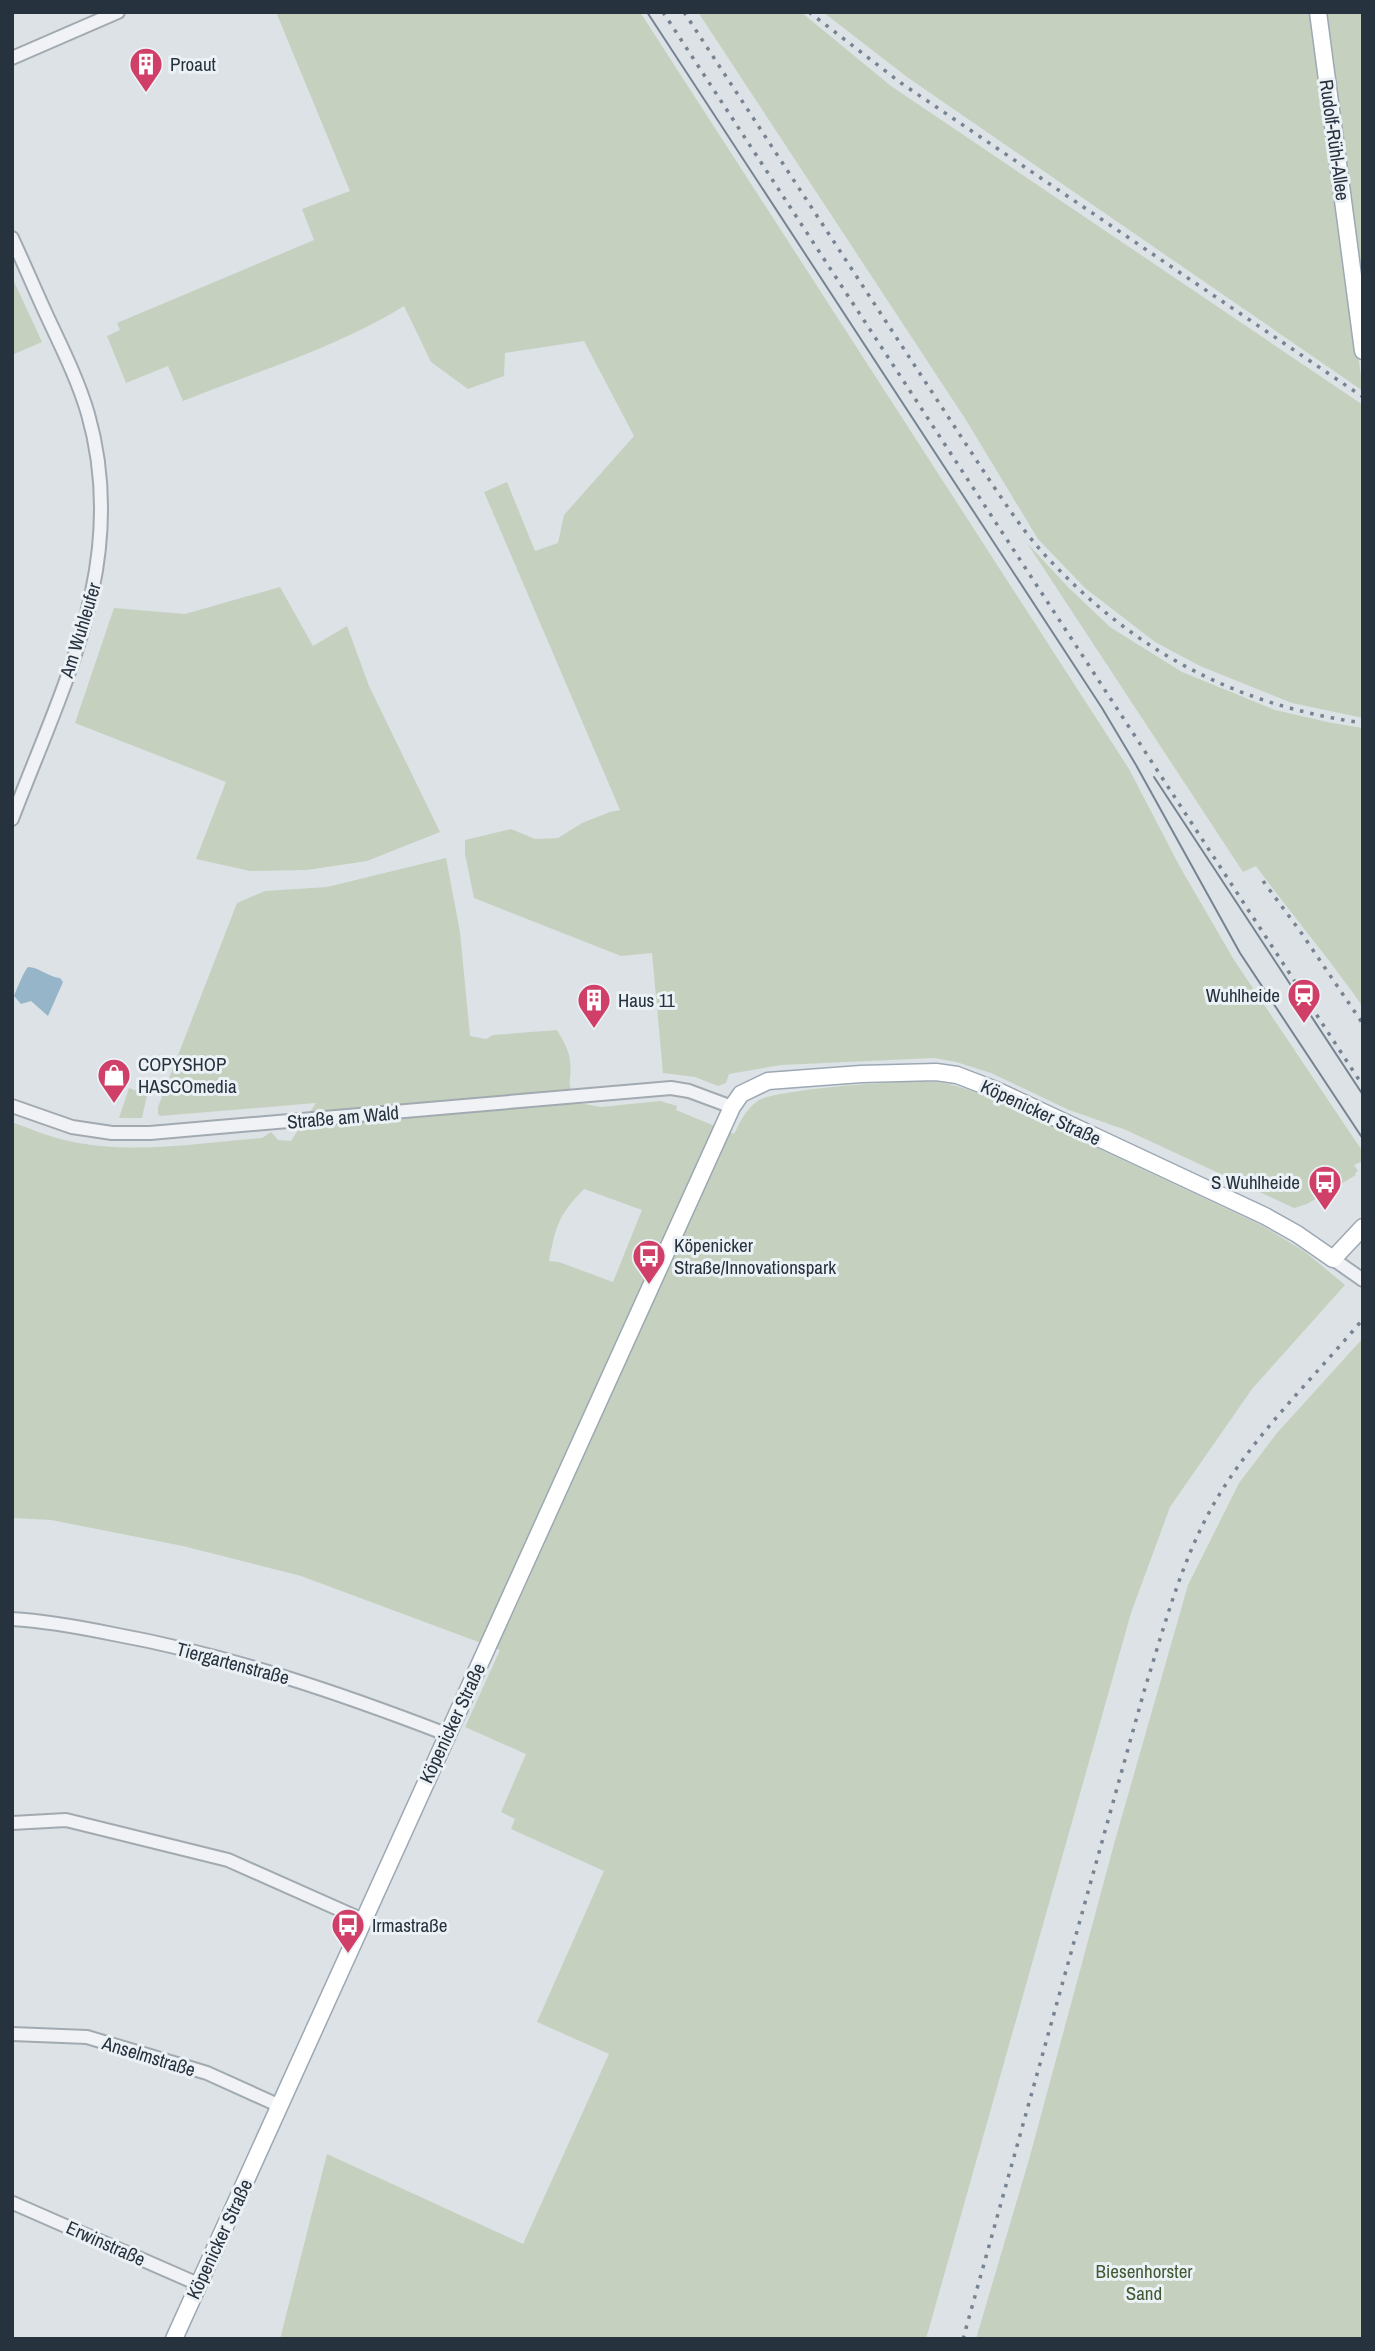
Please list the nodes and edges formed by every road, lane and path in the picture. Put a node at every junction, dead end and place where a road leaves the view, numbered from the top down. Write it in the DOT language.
graph roads {
  1 [pos="118,12"];
  2 [pos="1318,12"];
  3 [pos="12,58"];
  4 [pos="12,238"];
  5 [pos="1363,351"];
  6 [pos="12,819"];
  7 [pos="12,1106"];
  8 [pos="732,1107"];
  9 [pos="1363,1227"];
  10 [pos="1333,1259"];
  11 [pos="1363,1280"];
  12 [pos="12,1619"];
  13 [pos="446,1734"];
  14 [pos="12,1824"];
  15 [pos="363,1920"];
  16 [pos="12,2034"];
  17 [pos="280,2106"];
  18 [pos="12,2202"];
  19 [pos="198,2284"];
  20 [pos="174,2339"];
  1 -- 3 [label="street"];
  2 -- 5 [label="main road, Rudolf-Rühl-Allee"];
  4 -- 6 [label="street, Am Wuhleufer"];
  7 -- 8 [label="street, Straße am Wald"];
  8 -- 10 [label="main road, Köpenicker Straße"];
  8 -- 13 [label="main road, Köpenicker Straße"];
  9 -- 10 [label="main road"];
  10 -- 11 [label="street"];
  12 -- 13 [label="street, Tiergartenstraße"];
  13 -- 15 [label="main road, Köpenicker Straße"];
  14 -- 15 [label="street"];
  15 -- 17 [label="main road, Köpenicker Straße"];
  16 -- 17 [label="street, Anselmstraße"];
  17 -- 19 [label="main road, Köpenicker Straße"];
  18 -- 19 [label="street, Erwinstraße"];
  19 -- 20 [label="main road, Köpenicker Straße"];
}
